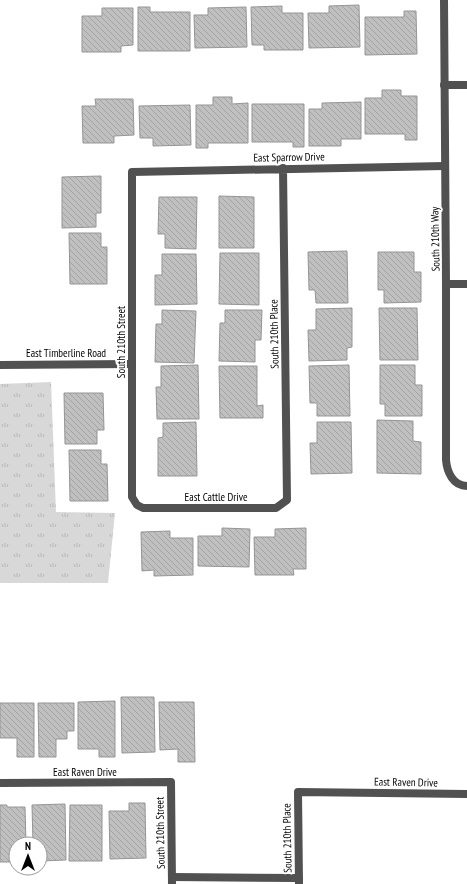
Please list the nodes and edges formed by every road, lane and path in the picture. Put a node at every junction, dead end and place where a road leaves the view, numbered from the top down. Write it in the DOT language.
graph roads {
  1 [pos="444,0"];
  2 [pos="444,85"];
  3 [pos="467,85"];
  4 [pos="445,166"];
  5 [pos="283,168"];
  6 [pos="132,172"];
  7 [pos="446,284"];
  8 [pos="467,284"];
  9 [pos="132,364"];
  10 [pos="0,365"];
  11 [pos="467,486"];
  12 [pos="287,500"];
  13 [pos="143,508"];
  14 [pos="171,782"];
  15 [pos="0,783"];
  16 [pos="298,792"];
  17 [pos="467,794"];
  18 [pos="172,881"];
  19 [pos="299,881"];
  1 -- 2 [label="street, South 210th Way"];
  2 -- 3 [label="street"];
  2 -- 4 [label="street, South 210th Way"];
  4 -- 5 [label="street, East Sparrow Drive"];
  4 -- 7 [label="street, South 210th Way"];
  5 -- 6 [label="street, East Sparrow Drive"];
  5 -- 12 [label="street, South 210th Place"];
  6 -- 9 [label="street, South 210th Street"];
  7 -- 8 [label="street"];
  7 -- 11 [label="street, South 210th Way"];
  9 -- 10 [label="street, East Timberline Road"];
  9 -- 13 [label="street, South 210th Street"];
  12 -- 13 [label="street, East Cattle Drive"];
  14 -- 15 [label="street, East Raven Drive"];
  14 -- 18 [label="street, South 210th Street"];
  16 -- 17 [label="street, East Raven Drive"];
  16 -- 19 [label="street, South 210th Place"];
  18 -- 19 [label="street"];
}
